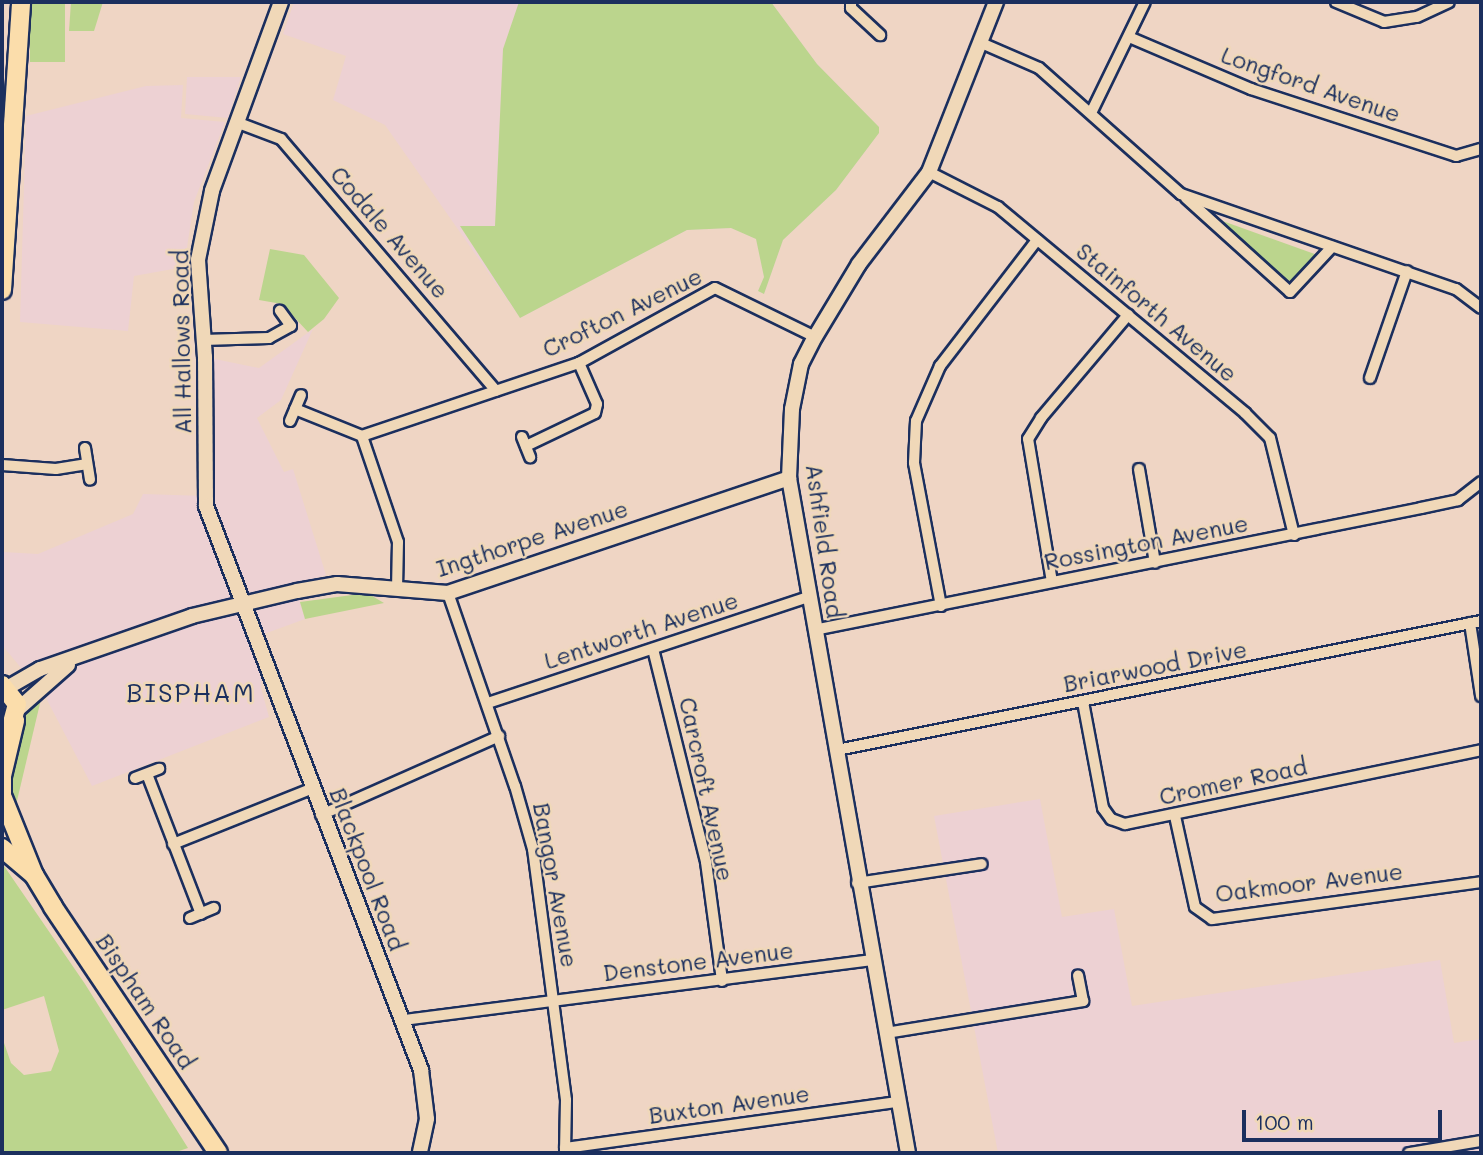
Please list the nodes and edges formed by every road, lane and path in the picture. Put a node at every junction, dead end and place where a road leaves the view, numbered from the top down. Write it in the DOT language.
graph roads {
  1 [pos="21,2"];
  2 [pos="281,2"];
  3 [pos="851,2"];
  4 [pos="996,2"];
  5 [pos="1145,2"];
  6 [pos="1336,2"];
  7 [pos="1449,2"];
  8 [pos="880,35"];
  9 [pos="1129,37"];
  10 [pos="979,43"];
  11 [pos="1091,113"];
  12 [pos="236,122"];
  13 [pos="1481,149"];
  14 [pos="929,172"];
  15 [pos="1181,194"];
  16 [pos="1037,240"];
  17 [pos="1332,247"];
  18 [pos="1407,271"];
  19 [pos="2,290"];
  20 [pos="1481,308"];
  21 [pos="280,311"];
  22 [pos="1128,315"];
  23 [pos="815,337"];
  24 [pos="203,340"];
  25 [pos="579,363"];
  26 [pos="1370,378"];
  27 [pos="496,391"];
  28 [pos="301,395"];
  29 [pos="295,409"];
  30 [pos="290,421"];
  31 [pos="362,436"];
  32 [pos="526,447"];
  33 [pos="85,448"];
  34 [pos="86,464"];
  35 [pos="2,465"];
  36 [pos="789,478"];
  37 [pos="90,480"];
  38 [pos="1155,480"];
  39 [pos="1481,482"];
  40 [pos="1294,535"];
  41 [pos="1155,563"];
  42 [pos="1052,582"];
  43 [pos="397,589"];
  44 [pos="448,593"];
  45 [pos="808,597"];
  46 [pos="242,605"];
  47 [pos="941,606"];
  48 [pos="1476,622"];
  49 [pos="814,630"];
  50 [pos="653,649"];
  51 [pos="80,656"];
  52 [pos="4,687"];
  53 [pos="1481,696"];
  54 [pos="1083,702"];
  55 [pos="488,703"];
  56 [pos="16,716"];
  57 [pos="2,736"];
  58 [pos="499,736"];
  59 [pos="837,750"];
  60 [pos="1481,750"];
  61 [pos="159,769"];
  62 [pos="313,788"];
  63 [pos="3,798"];
  64 [pos="2,808"];
  65 [pos="321,815"];
  66 [pos="1175,816"];
  67 [pos="173,844"];
  68 [pos="2,848"];
  69 [pos="982,864"];
  70 [pos="34,875"];
  71 [pos="1481,882"];
  72 [pos="857,883"];
  73 [pos="214,908"];
  74 [pos="871,960"];
  75 [pos="1079,975"];
  76 [pos="722,981"];
  77 [pos="555,1001"];
  78 [pos="404,1020"];
  79 [pos="886,1033"];
  80 [pos="898,1102"];
  81 [pos="1481,1141"];
  82 [pos="565,1151"];
  83 [pos="218,1153"];
  84 [pos="420,1153"];
  85 [pos="908,1153"];
  86 [pos="1409,1153"];
  1 -- 19 [label="main road"];
  2 -- 12 [label="street, All Hallows Road"];
  3 -- 8 [label="street"];
  4 -- 10 [label="street, Ashfield Road"];
  5 -- 9 [label="street"];
  6 -- 7 [label="street"];
  9 -- 11 [label="street"];
  9 -- 13 [label="street, Longford Avenue"];
  10 -- 11 [label="street"];
  10 -- 14 [label="street, Ashfield Road"];
  11 -- 15 [label="street"];
  12 -- 24 [label="street, All Hallows Road"];
  12 -- 27 [label="street, Codale Avenue"];
  14 -- 16 [label="street, Stainforth Avenue"];
  14 -- 23 [label="street, Ashfield Road"];
  15 -- 17 [label="street"];
  15 -- 17 [label="street"];
  16 -- 22 [label="street, Stainforth Avenue"];
  16 -- 47 [label="street"];
  17 -- 18 [label="street"];
  18 -- 20 [label="street"];
  18 -- 26 [label="street"];
  21 -- 24 [label="street"];
  22 -- 40 [label="street, Stainforth Avenue"];
  22 -- 42 [label="street"];
  23 -- 25 [label="street, Crofton Avenue"];
  23 -- 36 [label="street, Ashfield Road"];
  24 -- 46 [label="street, All Hallows Road"];
  25 -- 27 [label="street, Crofton Avenue"];
  25 -- 32 [label="street"];
  27 -- 31 [label="street, Crofton Avenue"];
  28 -- 29 [label="street"];
  29 -- 30 [label="street"];
  29 -- 31 [label="street"];
  31 -- 43 [label="street"];
  33 -- 34 [label="street"];
  34 -- 35 [label="street"];
  34 -- 37 [label="street"];
  36 -- 44 [label="street, Ingthorpe Avenue"];
  36 -- 45 [label="street, Ashfield Road"];
  38 -- 41 [label="street"];
  39 -- 40 [label="street, Rossington Avenue"];
  40 -- 41 [label="street, Rossington Avenue"];
  41 -- 42 [label="street, Rossington Avenue"];
  42 -- 47 [label="street, Rossington Avenue"];
  43 -- 44 [label="street, Ingthorpe Avenue"];
  43 -- 46 [label="street, Ingthorpe Avenue"];
  44 -- 55 [label="street, Bangor Avenue"];
  45 -- 49 [label="street, Ashfield Road"];
  45 -- 50 [label="street, Lentworth Avenue"];
  46 -- 51 [label="street, Ingthorpe Avenue"];
  46 -- 62 [label="street, Blackpool Road"];
  47 -- 49 [label="street, Rossington Avenue"];
  48 -- 53 [label="street"];
  48 -- 54 [label="street, Briarwood Drive"];
  49 -- 59 [label="street, Ashfield Road"];
  50 -- 55 [label="street, Lentworth Avenue"];
  50 -- 76 [label="street, Carcroft Avenue"];
  51 -- 52 [label="street"];
  51 -- 56 [label="street"];
  52 -- 56 [label="main road"];
  54 -- 59 [label="street, Briarwood Drive"];
  54 -- 66 [label="street, Cromer Road"];
  55 -- 58 [label="street, Bangor Avenue"];
  56 -- 57 [label="main road"];
  56 -- 63 [label="main road"];
  58 -- 65 [label="street"];
  58 -- 77 [label="street, Bangor Avenue"];
  59 -- 72 [label="street, Ashfield Road"];
  60 -- 66 [label="street, Cromer Road"];
  61 -- 67 [label="street"];
  62 -- 65 [label="street, Blackpool Road"];
  62 -- 67 [label="street"];
  63 -- 64 [label="main road"];
  63 -- 70 [label="main road, Bispham Road"];
  65 -- 78 [label="street, Blackpool Road"];
  66 -- 71 [label="street, Oakmoor Avenue"];
  67 -- 73 [label="street"];
  68 -- 70 [label="main road, Bispham Road"];
  69 -- 72 [label="street"];
  70 -- 83 [label="main road, Bispham Road"];
  72 -- 74 [label="street, Ashfield Road"];
  74 -- 76 [label="street, Denstone Avenue"];
  74 -- 79 [label="street, Ashfield Road"];
  75 -- 79 [label="street"];
  76 -- 77 [label="street, Denstone Avenue"];
  77 -- 78 [label="street, Denstone Avenue"];
  77 -- 82 [label="street, Bangor Avenue"];
  78 -- 84 [label="street, Blackpool Road"];
  79 -- 80 [label="street, Ashfield Road"];
  80 -- 82 [label="street, Buxton Avenue"];
  80 -- 85 [label="street, Ashfield Road"];
  81 -- 86 [label="street"];
}
